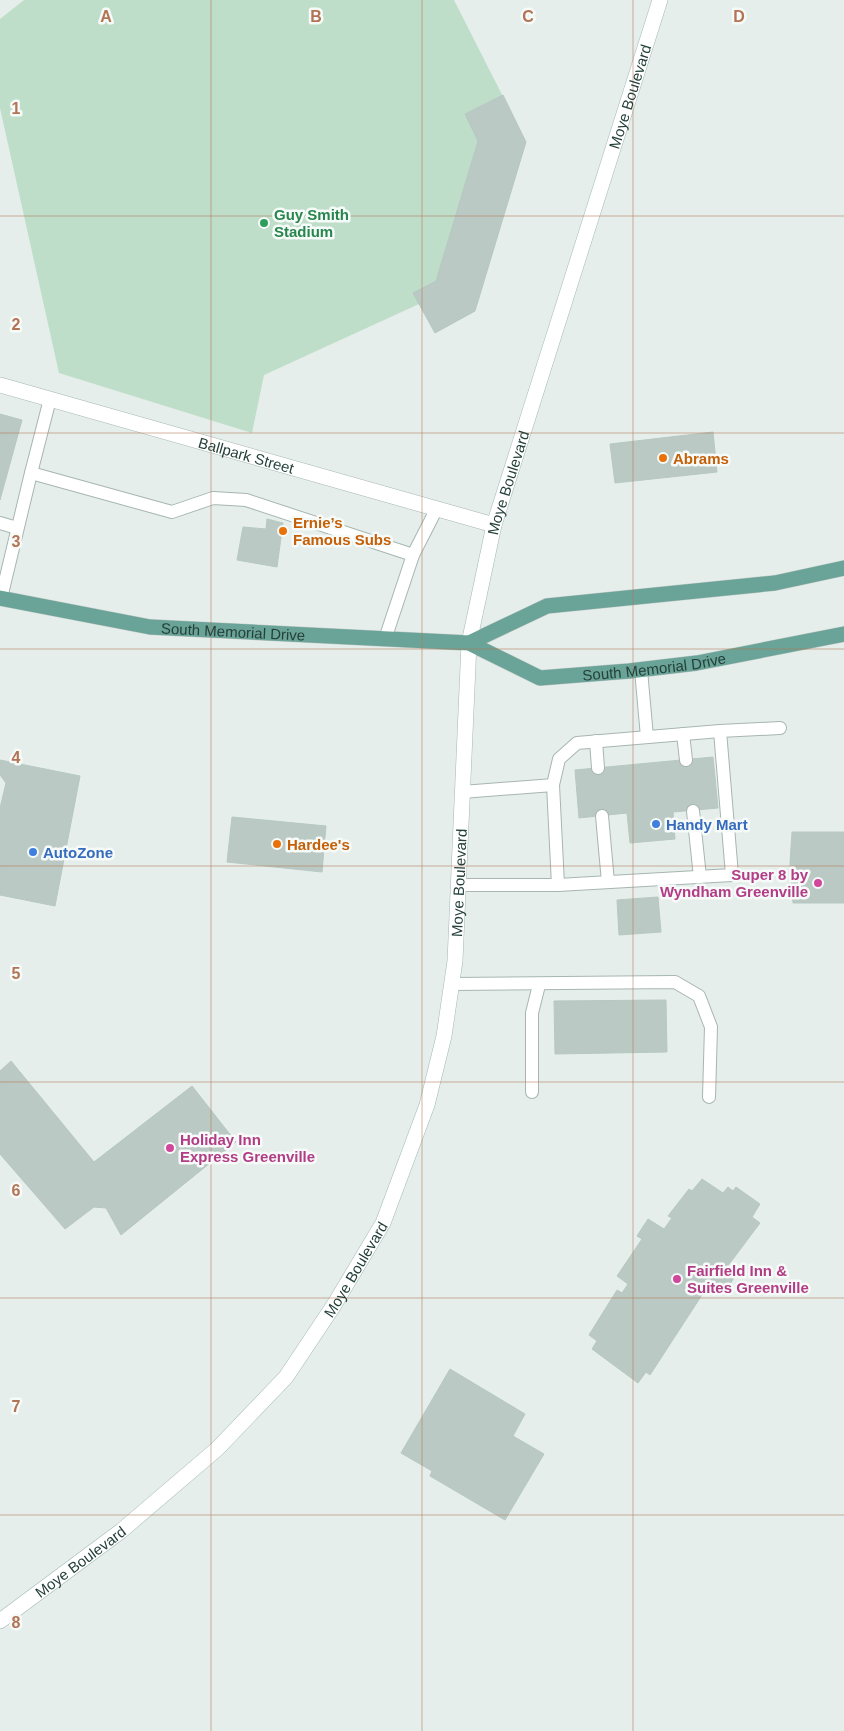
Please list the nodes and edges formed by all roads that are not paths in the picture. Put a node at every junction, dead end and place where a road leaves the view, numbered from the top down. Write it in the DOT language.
graph roads {
  1 [pos="660,0"];
  2 [pos="0,385"];
  3 [pos="50,398"];
  4 [pos="31,473"];
  5 [pos="437,508"];
  6 [pos="0,523"];
  7 [pos="494,525"];
  8 [pos="17,528"];
  9 [pos="413,555"];
  10 [pos="844,568"];
  11 [pos="0,598"];
  12 [pos="844,634"];
  13 [pos="385,639"];
  14 [pos="469,644"];
  15 [pos="641,670"];
  16 [pos="780,728"];
  17 [pos="720,731"];
  18 [pos="683,734"];
  19 [pos="647,737"];
  20 [pos="596,741"];
  21 [pos="686,760"];
  22 [pos="598,768"];
  23 [pos="553,785"];
  24 [pos="462,792"];
  25 [pos="693,811"];
  26 [pos="602,816"];
  27 [pos="700,877"];
  28 [pos="608,882"];
  29 [pos="458,885"];
  30 [pos="558,885"];
  31 [pos="452,984"];
  32 [pos="539,985"];
  33 [pos="532,1092"];
  34 [pos="709,1097"];
  35 [pos="0,1622"];
  1 -- 7 [label="main road, Moye Boulevard"];
  2 -- 3 [label="main road, Ballpark Street"];
  3 -- 4 [label="lane"];
  3 -- 5 [label="main road, Ballpark Street"];
  4 -- 8 [label="lane"];
  4 -- 9 [label="lane"];
  5 -- 7 [label="main road, Ballpark Street"];
  5 -- 9 [label="lane"];
  6 -- 8 [label="lane"];
  7 -- 14 [label="main road, Moye Boulevard"];
  8 -- 11 [label="lane"];
  9 -- 13 [label="lane"];
  10 -- 14 [label="main road, South Memorial Drive"];
  11 -- 13 [label="main road, South Memorial Drive"];
  12 -- 15 [label="main road, South Memorial Drive"];
  13 -- 14 [label="main road, South Memorial Drive"];
  14 -- 15 [label="main road, South Memorial Drive"];
  14 -- 24 [label="main road, Moye Boulevard"];
  15 -- 19 [label="lane"];
  16 -- 17 [label="lane"];
  17 -- 18 [label="lane"];
  17 -- 27 [label="lane"];
  18 -- 19 [label="lane"];
  18 -- 21 [label="lane"];
  19 -- 20 [label="lane"];
  20 -- 22 [label="lane"];
  20 -- 23 [label="lane"];
  23 -- 24 [label="lane"];
  23 -- 30 [label="lane"];
  24 -- 29 [label="main road, Moye Boulevard"];
  25 -- 27 [label="lane"];
  26 -- 28 [label="lane"];
  27 -- 28 [label="lane"];
  28 -- 30 [label="lane"];
  29 -- 30 [label="lane"];
  29 -- 31 [label="main road, Moye Boulevard"];
  31 -- 32 [label="lane"];
  31 -- 35 [label="main road, Moye Boulevard"];
  32 -- 33 [label="lane"];
  32 -- 34 [label="lane"];
}
